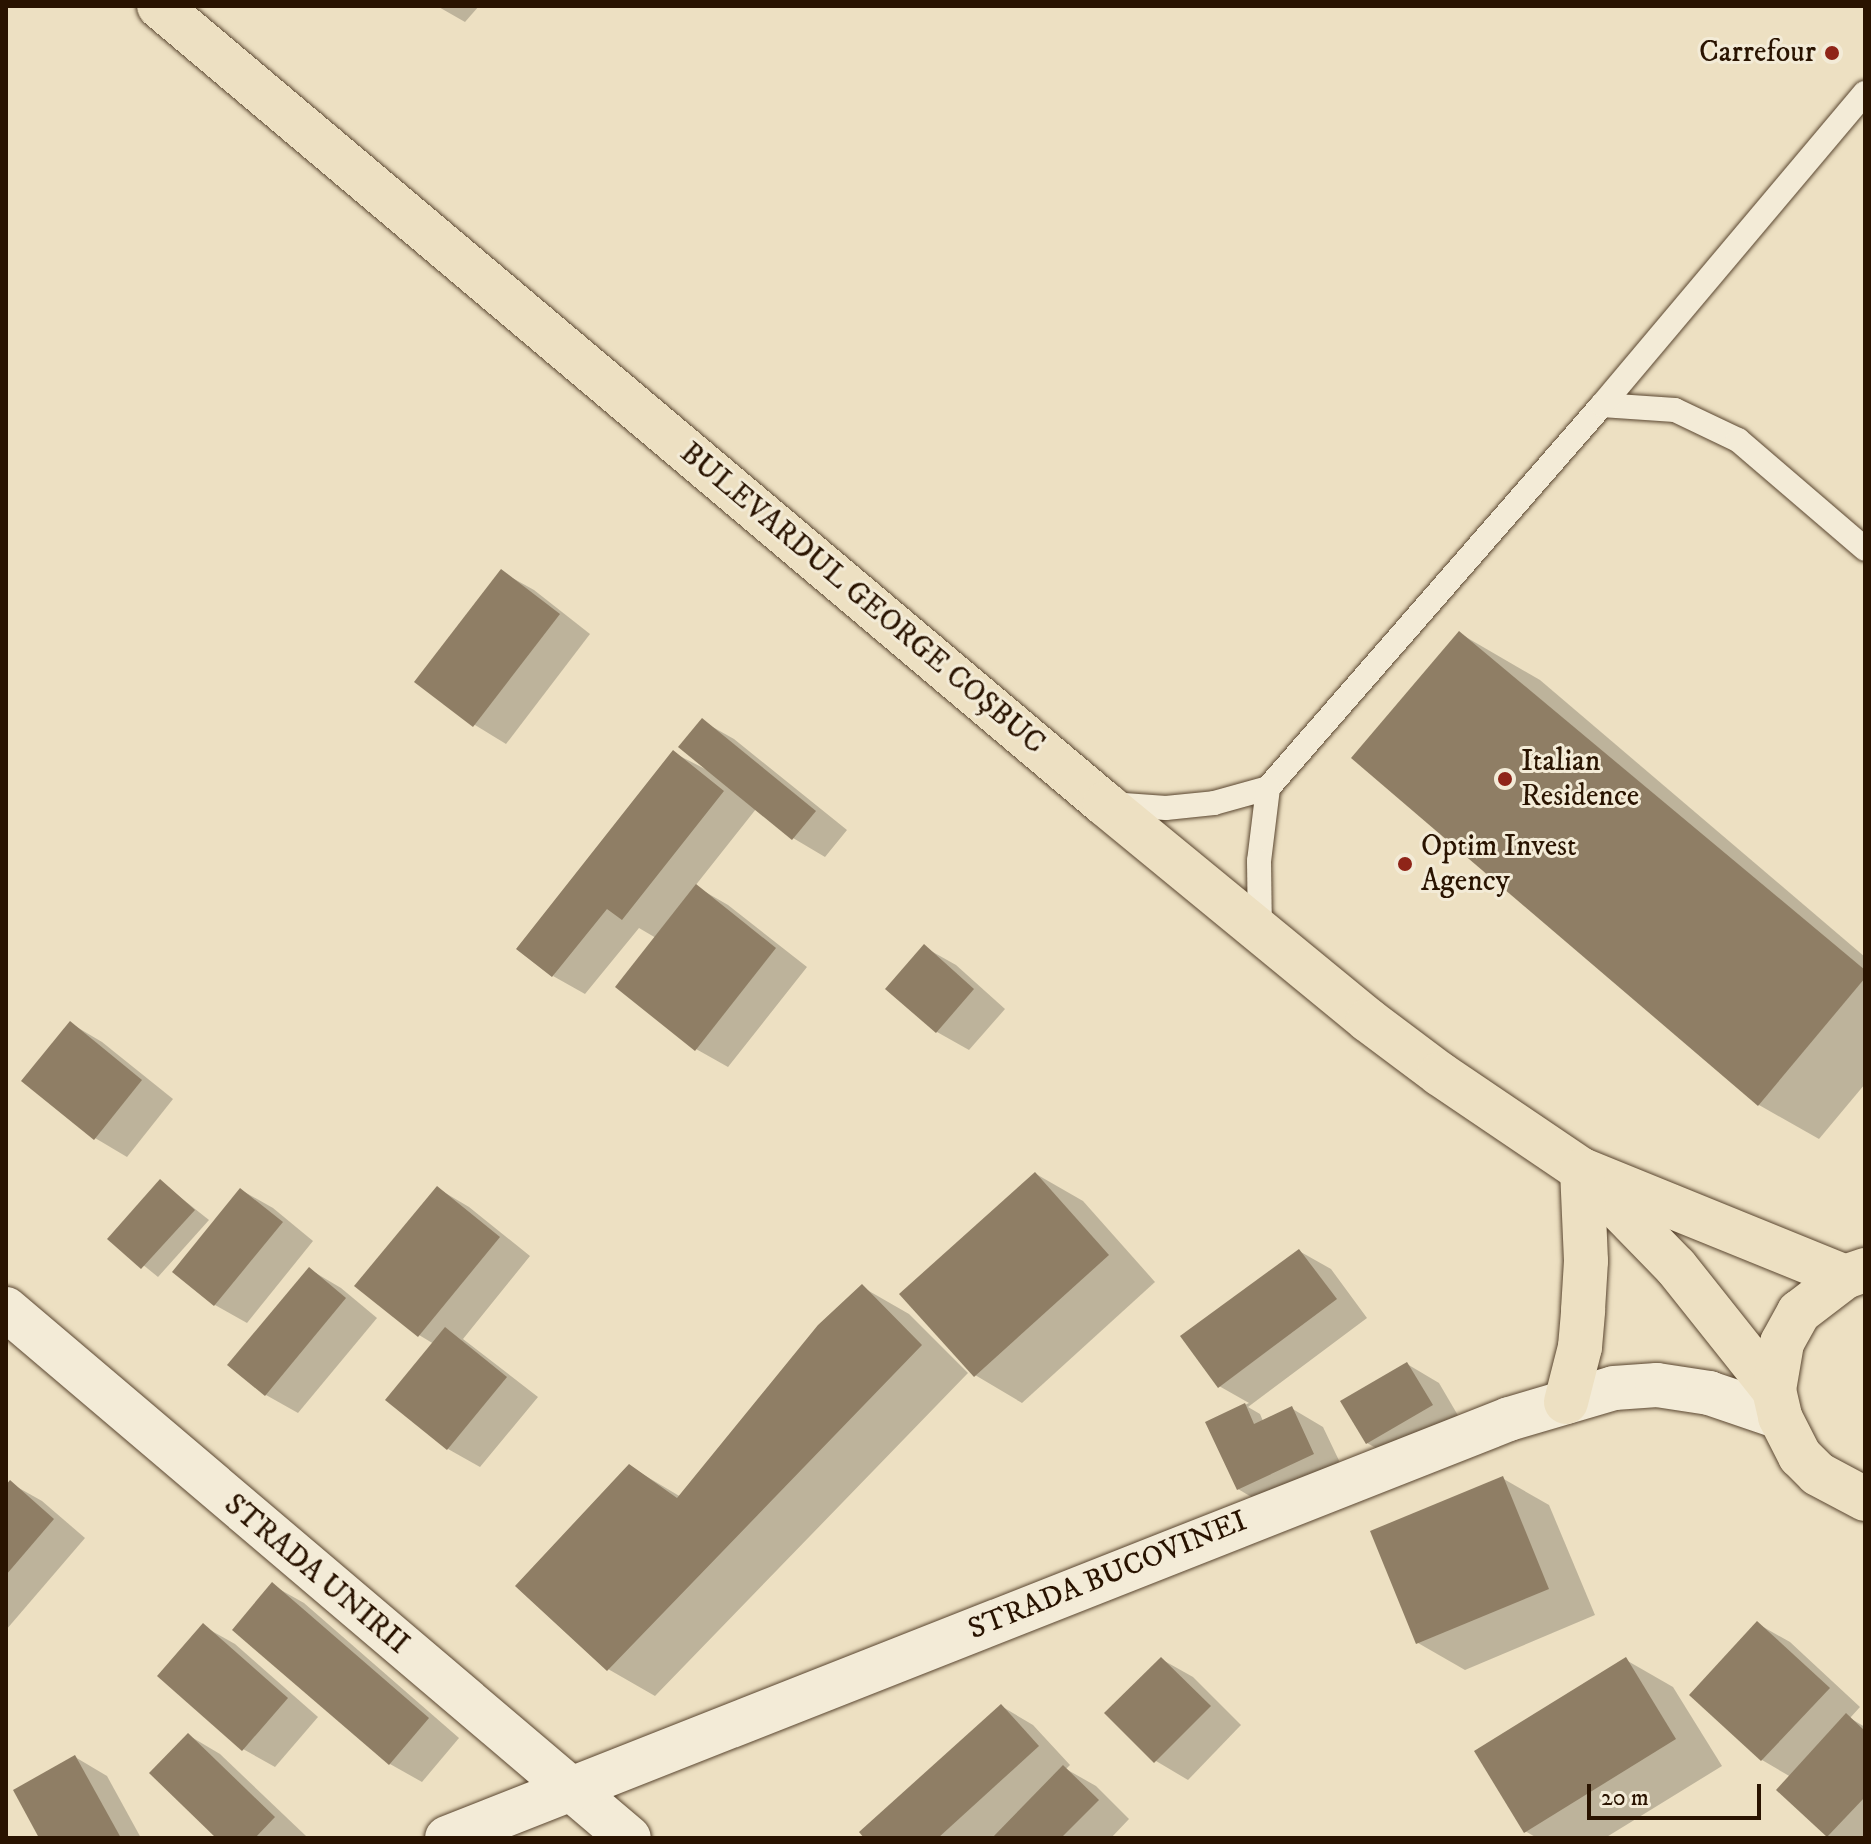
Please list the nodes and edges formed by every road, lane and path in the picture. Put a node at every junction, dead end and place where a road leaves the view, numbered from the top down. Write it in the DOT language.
graph roads {
  1 [pos="159,6"];
  2 [pos="1865,93"];
  3 [pos="1602,405"];
  4 [pos="1865,549"];
  5 [pos="1268,788"];
  6 [pos="1105,804"];
  7 [pos="1260,933"];
  8 [pos="1582,1170"];
  9 [pos="1855,1274"];
  10 [pos="6,1309"];
  11 [pos="1566,1402"];
  12 [pos="1777,1404"];
  13 [pos="1862,1497"];
  14 [pos="572,1790"];
  15 [pos="447,1838"];
  16 [pos="629,1838"];
  1 -- 6 [label="main road, BULEVARDUL GEORGE COȘBUC"];
  2 -- 3 [label="lane"];
  3 -- 4 [label="lane"];
  3 -- 5 [label="lane"];
  5 -- 6 [label="lane"];
  5 -- 7 [label="lane"];
  6 -- 7 [label="main road, BULEVARDUL GEORGE COȘBUC"];
  7 -- 8 [label="main road, BULEVARDUL GEORGE COȘBUC"];
  8 -- 9 [label="main road, BULEVARDUL GEORGE COȘBUC"];
  8 -- 11 [label="main road"];
  8 -- 12 [label="main road, BULEVARDUL GEORGE COȘBUC"];
  9 -- 12 [label="main road, BULEVARDUL GEORGE COȘBUC"];
  10 -- 14 [label="street, STRADA UNIRII"];
  11 -- 12 [label="street, STRADA BUCOVINEI"];
  11 -- 14 [label="street, STRADA BUCOVINEI"];
  12 -- 13 [label="main road, BULEVARDUL GEORGE COȘBUC"];
  14 -- 15 [label="street, STRADA BUCOVINEI"];
  14 -- 16 [label="street, STRADA UNIRII"];
}
